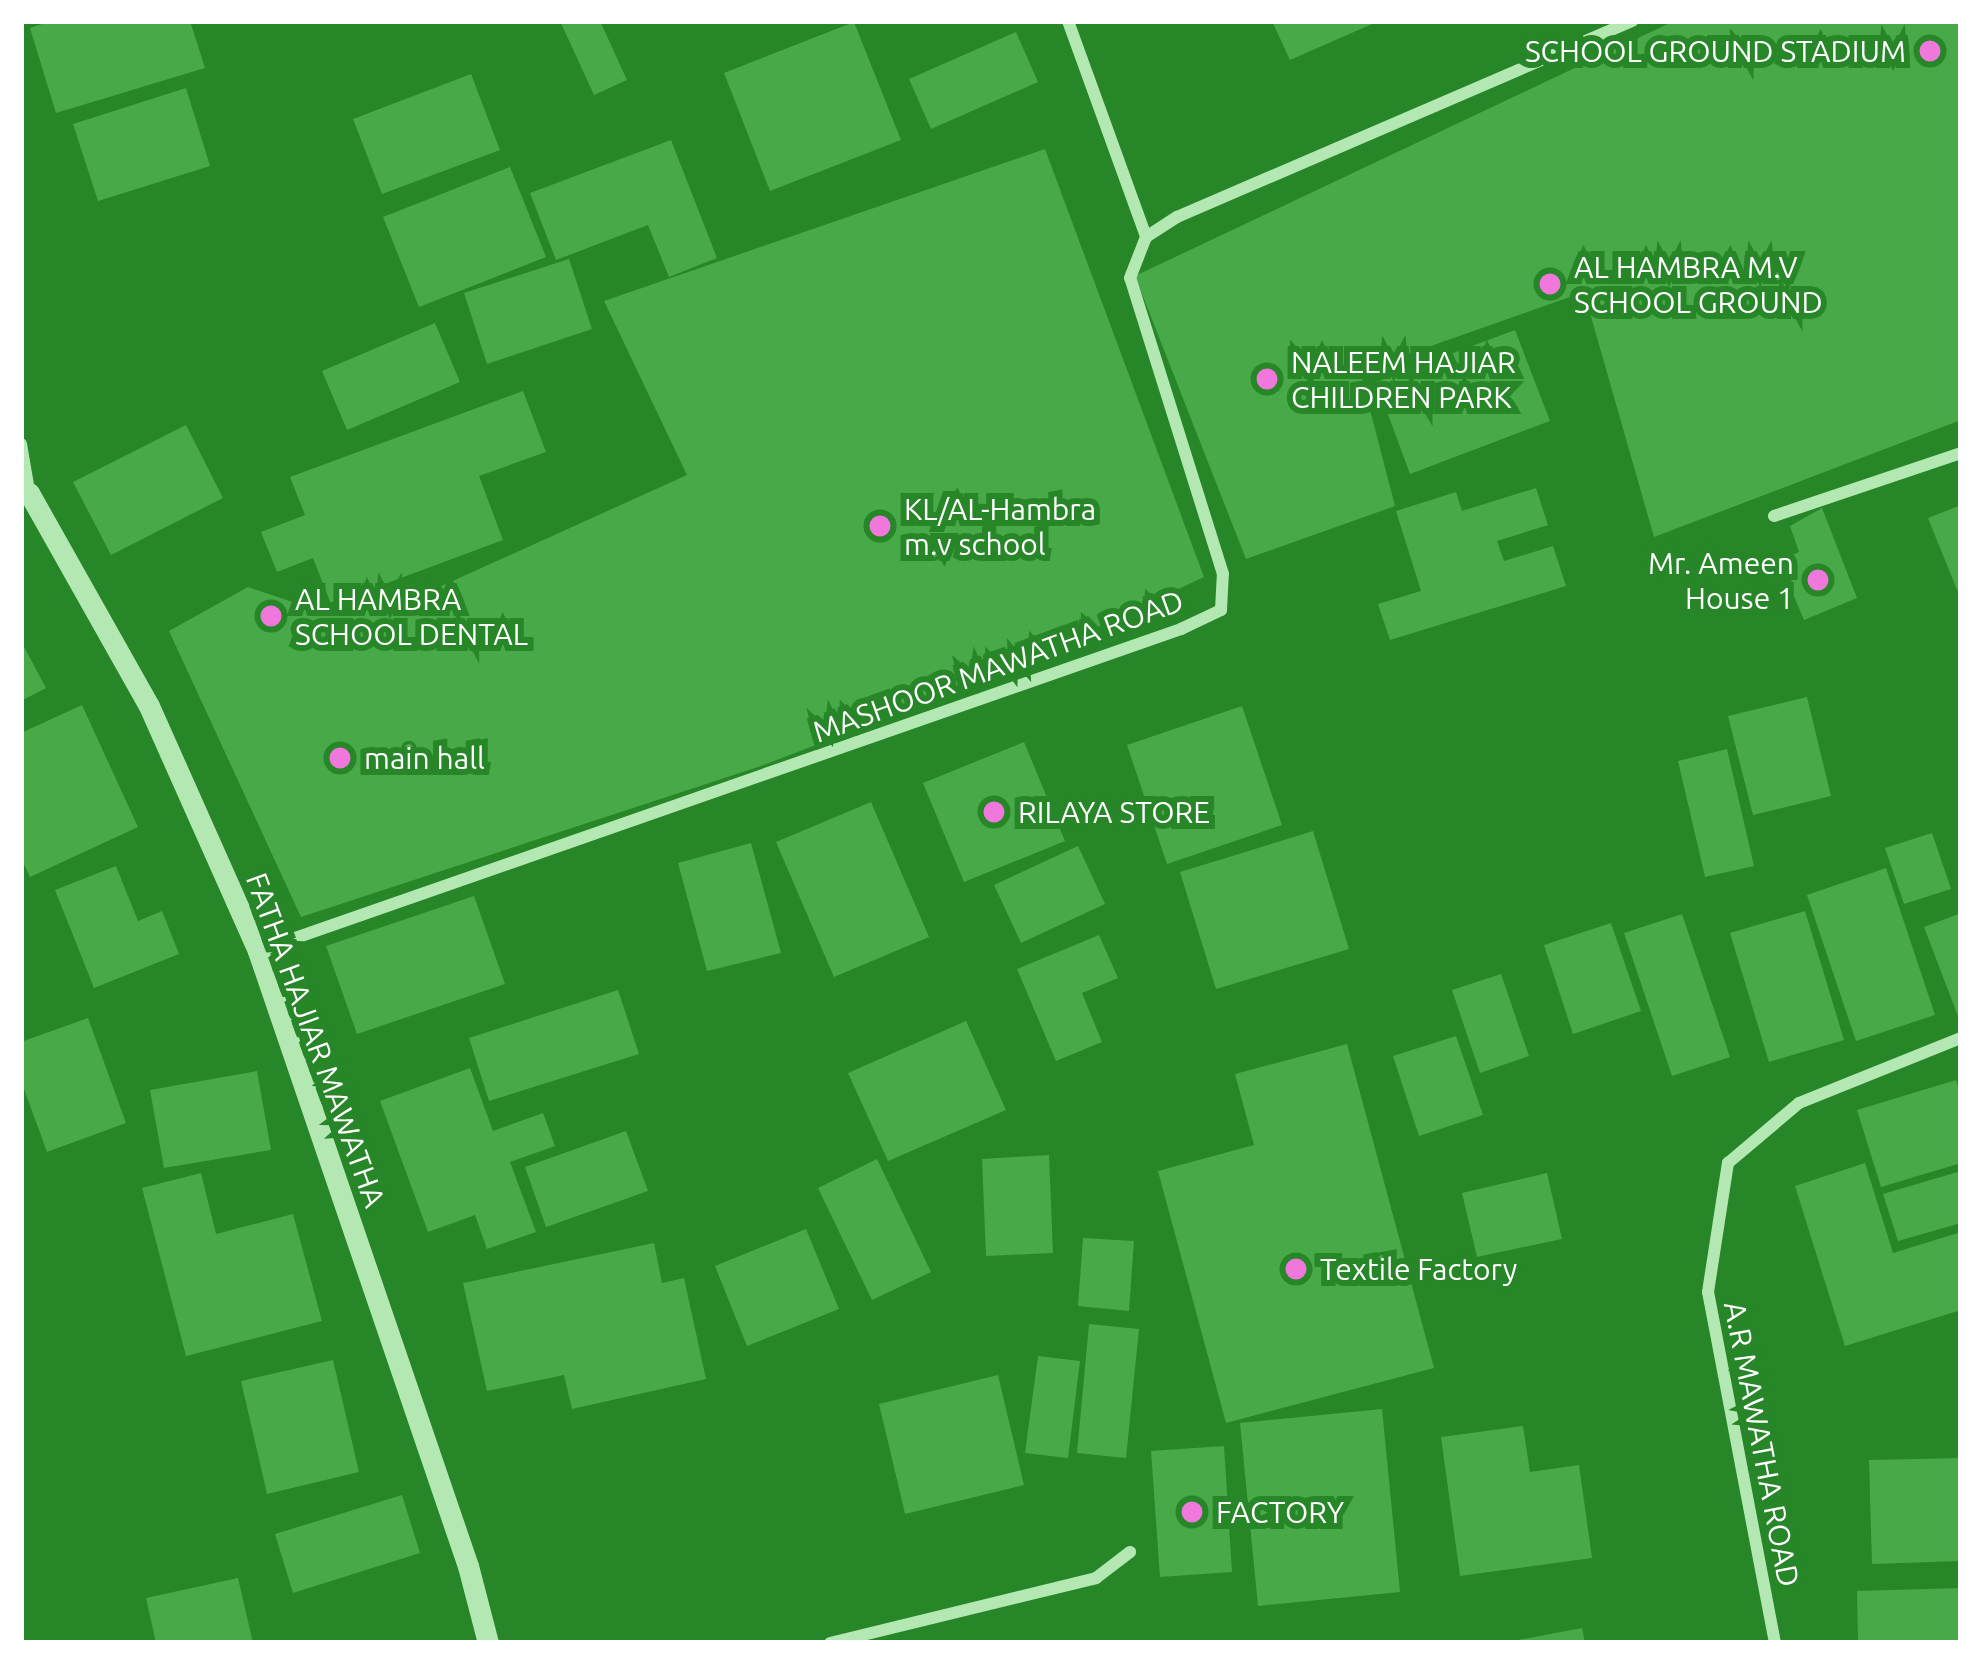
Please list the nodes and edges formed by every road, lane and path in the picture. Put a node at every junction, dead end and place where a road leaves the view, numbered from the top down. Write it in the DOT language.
graph roads {
  1 [pos="1068,21"];
  2 [pos="1633,21"];
  3 [pos="1146,237"];
  4 [pos="21,444"];
  5 [pos="1961,453"];
  6 [pos="25,491"];
  7 [pos="1774,516"];
  8 [pos="258,951"];
  9 [pos="1961,1038"];
  10 [pos="1130,1552"];
  11 [pos="488,1643"];
  12 [pos="830,1643"];
  13 [pos="1775,1643"];
  1 -- 3 [label="street"];
  2 -- 3 [label="street"];
  3 -- 8 [label="street, MASHOOR MAWATHA ROAD"];
  4 -- 6 [label="street"];
  5 -- 7 [label="street"];
  6 -- 8 [label="street, FATHA HAJIAR MAWATHA"];
  8 -- 11 [label="street, FATHA HAJIAR MAWATHA"];
  9 -- 13 [label="street, A.R MAWATHA ROAD"];
  10 -- 12 [label="street"];
}
